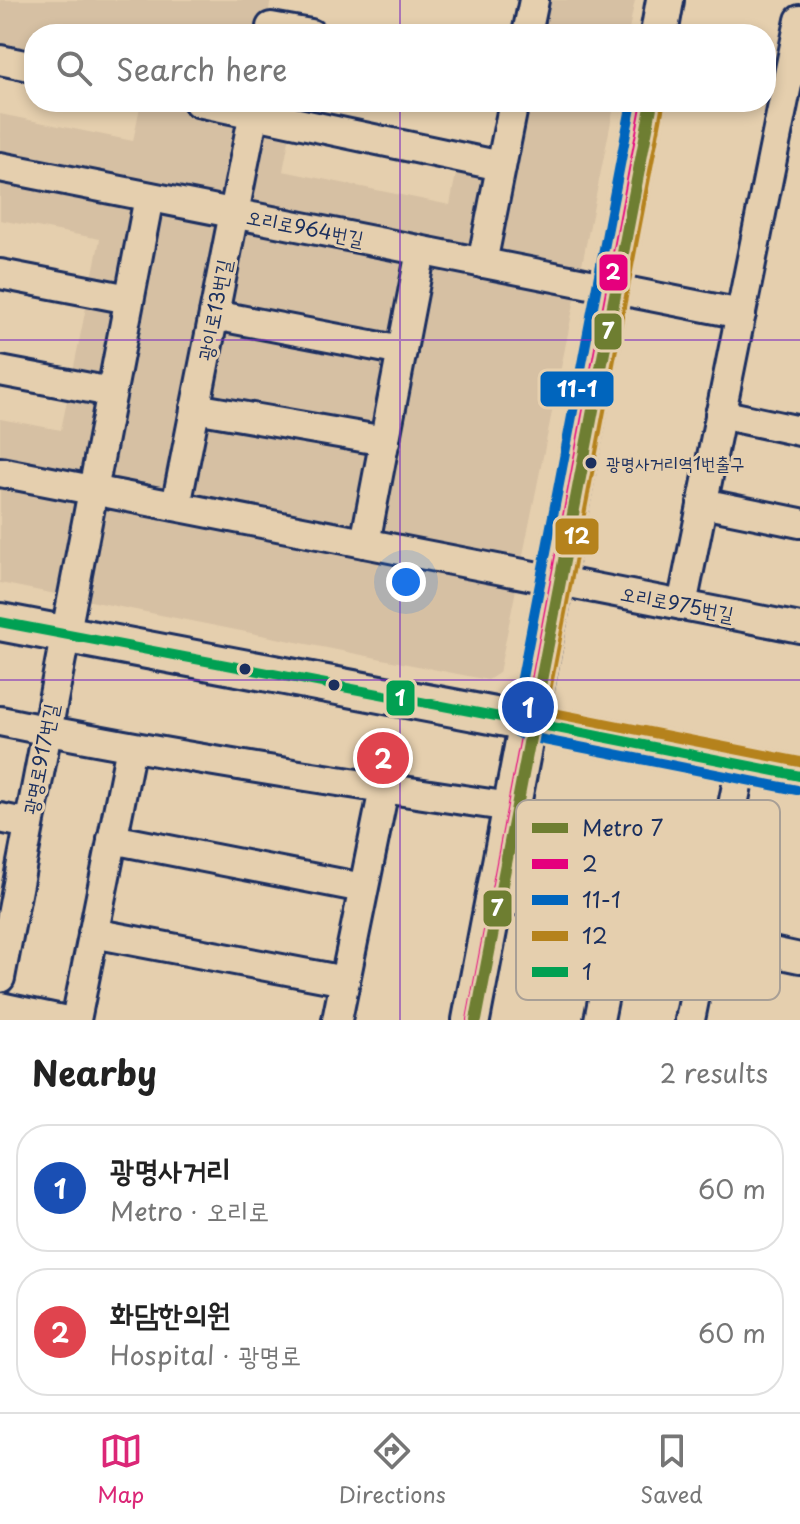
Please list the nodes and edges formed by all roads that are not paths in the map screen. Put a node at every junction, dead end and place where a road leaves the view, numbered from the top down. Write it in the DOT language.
graph roads {
  1 [pos="534,0"];
  2 [pos="665,0"];
  3 [pos="800,20"];
  4 [pos="529,24"];
  5 [pos="661,24"];
  6 [pos="0,60"];
  7 [pos="24,65"];
  8 [pos="254,112"];
  9 [pos="272,112"];
  10 [pos="512,112"];
  11 [pos="644,112"];
  12 [pos="501,166"];
  13 [pos="0,167"];
  14 [pos="149,197"];
  15 [pos="234,214"];
  16 [pos="421,251"];
  17 [pos="482,263"];
  18 [pos="0,274"];
  19 [pos="610,288"];
  20 [pos="117,297"];
  21 [pos="741,314"];
  22 [pos="214,315"];
  23 [pos="402,351"];
  24 [pos="0,371"];
  25 [pos="111,392"];
  26 [pos="195,408"];
  27 [pos="720,414"];
  28 [pos="800,431"];
  29 [pos="385,441"];
  30 [pos="0,472"];
  31 [pos="92,490"];
  32 [pos="702,503"];
  33 [pos="176,506"];
  34 [pos="800,523"];
  35 [pos="365,543"];
  36 [pos="555,580"];
  37 [pos="682,605"];
  38 [pos="0,622"];
  39 [pos="800,628"];
  40 [pos="64,634"];
  41 [pos="0,721"];
  42 [pos="527,722"];
  43 [pos="46,731"];
  44 [pos="131,747"];
  45 [pos="741,765"];
  46 [pos="800,776"];
  47 [pos="384,789"];
  48 [pos="734,800"];
  49 [pos="511,807"];
  50 [pos="0,818"];
  51 [pos="29,824"];
  52 [pos="112,839"];
  53 [pos="363,888"];
  54 [pos="495,896"];
  55 [pos="516,900"];
  56 [pos="6,911"];
  57 [pos="93,933"];
  58 [pos="780,954"];
  59 [pos="800,958"];
  60 [pos="0,978"];
  61 [pos="345,981"];
  62 [pos="603,1000"];
  63 [pos="694,1000"];
  64 [pos="0,1007"];
  65 [pos="62,1020"];
  66 [pos="76,1020"];
  67 [pos="337,1020"];
  68 [pos="471,1020"];
  69 [pos="599,1020"];
  70 [pos="690,1020"];
  1 -- 4 [label="street"];
  2 -- 5 [label="main road"];
  3 -- 21 [label="street"];
  6 -- 7 [label="street"];
  8 -- 15 [label="street, 광이로13번길"];
  9 -- 12 [label="street"];
  10 -- 12 [label="street"];
  11 -- 19 [label="main road"];
  12 -- 17 [label="street"];
  13 -- 14 [label="street, 오리로964번길"];
  14 -- 15 [label="street, 오리로964번길"];
  14 -- 20 [label="street, 광명로917번길"];
  15 -- 16 [label="street, 오리로964번길"];
  15 -- 22 [label="street, 광이로13번길"];
  16 -- 17 [label="street, 오리로964번길"];
  16 -- 23 [label="street"];
  17 -- 19 [label="street, 오리로964번길"];
  18 -- 20 [label="street"];
  19 -- 21 [label="street, 오리로964번길"];
  19 -- 36 [label="main road"];
  20 -- 25 [label="street, 광명로917번길"];
  21 -- 27 [label="street"];
  22 -- 23 [label="street"];
  22 -- 26 [label="street, 광이로13번길"];
  23 -- 29 [label="street"];
  24 -- 25 [label="street"];
  25 -- 31 [label="street, 광명로917번길"];
  26 -- 29 [label="street"];
  26 -- 33 [label="street, 광이로13번길"];
  27 -- 28 [label="street"];
  27 -- 32 [label="street"];
  29 -- 35 [label="street"];
  30 -- 31 [label="street, 오리로975번길"];
  31 -- 33 [label="street, 오리로975번길"];
  31 -- 40 [label="street, 광명로917번길"];
  32 -- 34 [label="street"];
  32 -- 37 [label="street"];
  33 -- 35 [label="street, 오리로975번길"];
  35 -- 36 [label="street, 오리로975번길"];
  36 -- 37 [label="street, 오리로975번길"];
  36 -- 42 [label="main road"];
  37 -- 39 [label="street, 오리로975번길"];
  38 -- 40 [label="main road"];
  40 -- 42 [label="main road"];
  40 -- 43 [label="street, 광명로917번길"];
  41 -- 43 [label="street"];
  42 -- 45 [label="main road"];
  42 -- 49 [label="main road"];
  43 -- 44 [label="street"];
  43 -- 51 [label="street, 광명로917번길"];
  44 -- 47 [label="street"];
  44 -- 52 [label="street"];
  45 -- 46 [label="main road"];
  45 -- 48 [label="street"];
  47 -- 49 [label="street"];
  47 -- 53 [label="street"];
  49 -- 54 [label="main road"];
  50 -- 51 [label="street"];
  51 -- 56 [label="street, 광명로917번길"];
  52 -- 53 [label="street"];
  52 -- 57 [label="street"];
  53 -- 61 [label="street"];
  54 -- 55 [label="street"];
  54 -- 68 [label="main road"];
  56 -- 60 [label="street, 광명로917번길"];
  57 -- 61 [label="street"];
  57 -- 66 [label="street"];
  58 -- 59 [label="street"];
  61 -- 67 [label="street"];
  62 -- 69 [label="street"];
  63 -- 70 [label="street"];
  64 -- 65 [label="street"];
}
